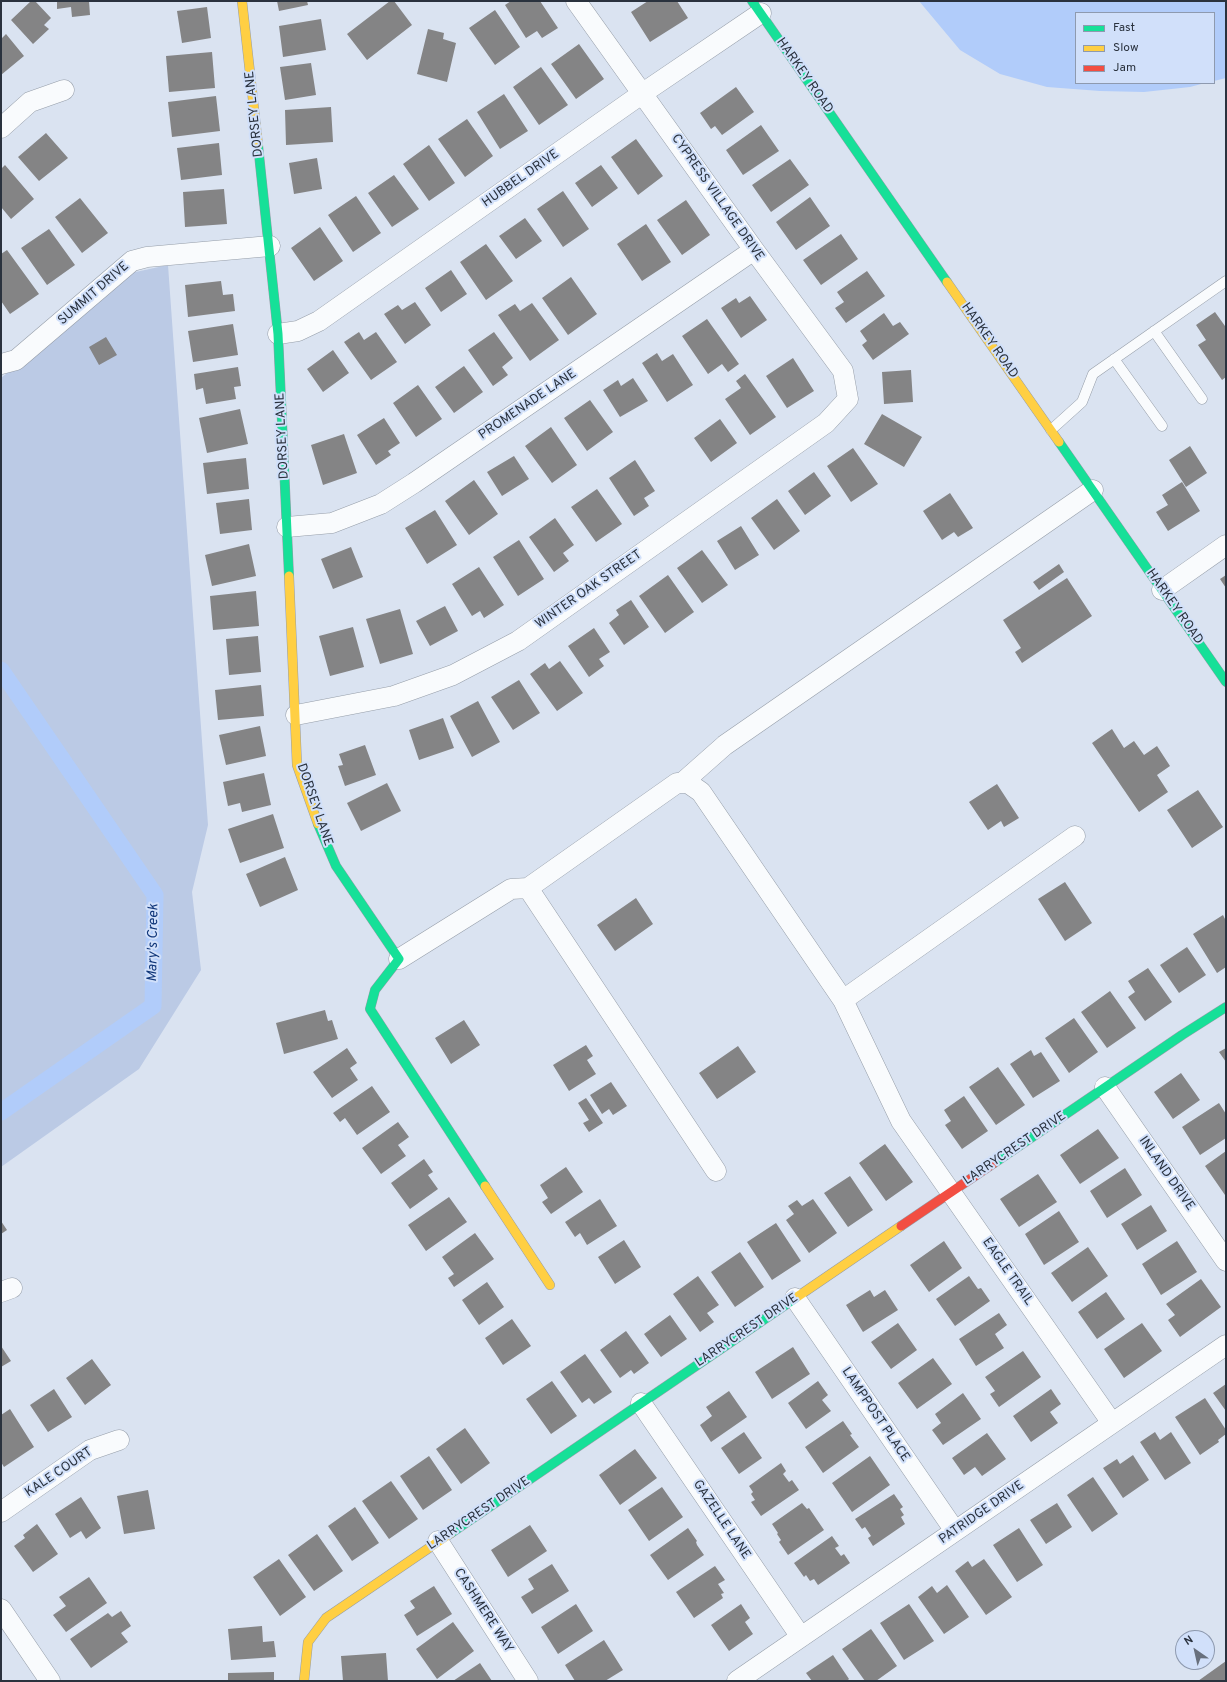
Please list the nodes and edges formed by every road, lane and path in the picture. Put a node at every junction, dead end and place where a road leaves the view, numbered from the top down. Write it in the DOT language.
graph roads {
  1 [pos="242,1"];
  2 [pos="576,1"];
  3 [pos="756,7"];
  4 [pos="64,90"];
  5 [pos="643,93"];
  6 [pos="1,128"];
  7 [pos="270,246"];
  8 [pos="754,250"];
  9 [pos="1226,281"];
  10 [pos="1154,330"];
  11 [pos="278,334"];
  12 [pos="1114,359"];
  13 [pos="1,364"];
  14 [pos="848,399"];
  15 [pos="1202,399"];
  16 [pos="1162,426"];
  17 [pos="1051,430"];
  18 [pos="1093,490"];
  19 [pos="287,527"];
  20 [pos="1226,545"];
  21 [pos="1162,590"];
  22 [pos="1226,682"];
  23 [pos="296,715"];
  24 [pos="682,783"];
  25 [pos="1075,836"];
  26 [pos="528,888"];
  27 [pos="399,959"];
  28 [pos="843,1000"];
  29 [pos="1226,1007"];
  30 [pos="1105,1087"];
  31 [pos="716,1171"];
  32 [pos="951,1192"];
  33 [pos="1226,1261"];
  34 [pos="550,1285"];
  35 [pos="795,1298"];
  36 [pos="1226,1344"];
  37 [pos="641,1403"];
  38 [pos="1112,1423"];
  39 [pos="120,1440"];
  40 [pos="1,1512"];
  41 [pos="955,1531"];
  42 [pos="438,1541"];
  43 [pos="1,1609"];
  44 [pos="801,1637"];
  45 [pos="50,1681"];
  46 [pos="304,1681"];
  47 [pos="528,1681"];
  48 [pos="737,1681"];
  1 -- 7 [label="street, DORSEY LANE"];
  2 -- 5 [label="street, CYPRESS VILLAGE DRIVE"];
  3 -- 5 [label="street, HUBBEL DRIVE"];
  3 -- 17 [label="street, HARKEY ROAD"];
  4 -- 6 [label="street"];
  5 -- 8 [label="street, CYPRESS VILLAGE DRIVE"];
  5 -- 11 [label="street, HUBBEL DRIVE"];
  7 -- 11 [label="street, DORSEY LANE"];
  7 -- 13 [label="street, SUMMIT DRIVE"];
  8 -- 14 [label="street, CYPRESS VILLAGE DRIVE"];
  8 -- 19 [label="street, PROMENADE LANE"];
  9 -- 10 [label="lane"];
  10 -- 12 [label="lane"];
  10 -- 15 [label="lane"];
  11 -- 19 [label="street, DORSEY LANE"];
  12 -- 16 [label="lane"];
  12 -- 17 [label="lane"];
  14 -- 23 [label="street, WINTER OAK STREET"];
  17 -- 18 [label="street, HARKEY ROAD"];
  18 -- 21 [label="street, HARKEY ROAD"];
  18 -- 24 [label="street"];
  19 -- 23 [label="street, DORSEY LANE"];
  20 -- 21 [label="street"];
  21 -- 22 [label="street, HARKEY ROAD"];
  23 -- 27 [label="street, DORSEY LANE"];
  24 -- 26 [label="street"];
  24 -- 28 [label="street, EAGLE TRAIL"];
  25 -- 28 [label="street"];
  26 -- 27 [label="street"];
  26 -- 31 [label="street"];
  27 -- 34 [label="street"];
  28 -- 32 [label="street, EAGLE TRAIL"];
  29 -- 30 [label="street, LARRYCREST DRIVE"];
  30 -- 32 [label="street, LARRYCREST DRIVE"];
  30 -- 33 [label="street, INLAND DRIVE"];
  32 -- 35 [label="street, LARRYCREST DRIVE"];
  32 -- 38 [label="street, EAGLE TRAIL"];
  35 -- 37 [label="street, LARRYCREST DRIVE"];
  35 -- 41 [label="street, LAMPPOST PLACE"];
  36 -- 38 [label="street, PATRIDGE DRIVE"];
  37 -- 42 [label="street, LARRYCREST DRIVE"];
  37 -- 44 [label="street, GAZELLE LANE"];
  38 -- 41 [label="street, PATRIDGE DRIVE"];
  39 -- 40 [label="street, KALE COURT"];
  41 -- 44 [label="street, PATRIDGE DRIVE"];
  42 -- 46 [label="street, LARRYCREST DRIVE"];
  42 -- 47 [label="street, CASHMERE WAY"];
  43 -- 45 [label="street"];
  44 -- 48 [label="street, PATRIDGE DRIVE"];
}
